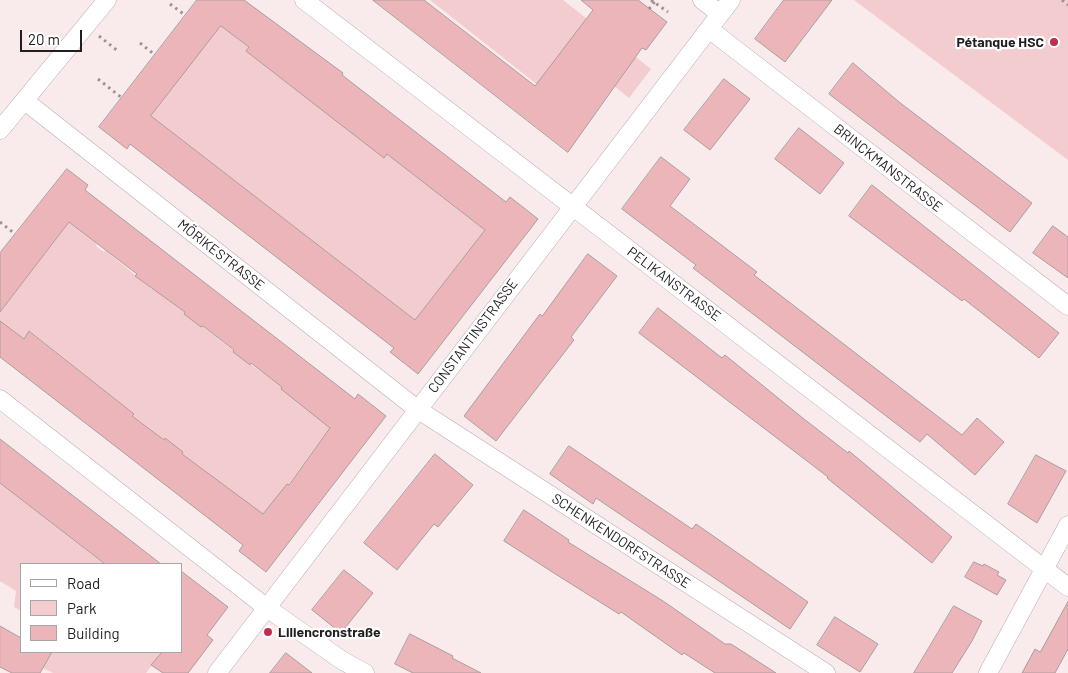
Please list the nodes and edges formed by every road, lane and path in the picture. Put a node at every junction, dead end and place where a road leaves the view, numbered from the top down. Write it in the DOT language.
graph roads {
  1 [pos="108,0"];
  2 [pos="304,0"];
  3 [pos="702,0"];
  4 [pos="1062,0"];
  5 [pos="654,1"];
  6 [pos="170,4"];
  7 [pos="1068,5"];
  8 [pos="725,7"];
  9 [pos="649,8"];
  10 [pos="668,12"];
  11 [pos="185,15"];
  12 [pos="708,29"];
  13 [pos="94,32"];
  14 [pos="140,43"];
  15 [pos="119,52"];
  16 [pos="155,55"];
  17 [pos="98,79"];
  18 [pos="122,98"];
  19 [pos="25,101"];
  20 [pos="0,130"];
  21 [pos="572,206"];
  22 [pos="0,222"];
  23 [pos="15,234"];
  24 [pos="1068,306"];
  25 [pos="0,400"];
  26 [pos="417,409"];
  27 [pos="1068,525"];
  28 [pos="1044,568"];
  29 [pos="1068,587"];
  30 [pos="267,608"];
  31 [pos="216,673"];
  32 [pos="365,673"];
  33 [pos="826,673"];
  34 [pos="988,673"];
  1 -- 19 [label="street"];
  2 -- 21 [label="street, PELIKANSTRASSE"];
  3 -- 8 [label="street"];
  4 -- 7 [label="path"];
  5 -- 9 [label="path"];
  5 -- 10 [label="path"];
  6 -- 11 [label="path"];
  8 -- 12 [label="street, CONSTANTINSTRASSE"];
  12 -- 21 [label="street, CONSTANTINSTRASSE"];
  12 -- 24 [label="street, BRINCKMANSTRASSE"];
  13 -- 15 [label="path"];
  14 -- 16 [label="path"];
  17 -- 18 [label="path"];
  19 -- 20 [label="street"];
  19 -- 26 [label="street, MÖRIKESTRASSE"];
  21 -- 26 [label="street, CONSTANTINSTRASSE"];
  21 -- 28 [label="street, PELIKANSTRASSE"];
  22 -- 23 [label="path"];
  25 -- 30 [label="street"];
  26 -- 30 [label="street, CONSTANTINSTRASSE"];
  26 -- 33 [label="street, SCHENKENDORFSTRASSE"];
  27 -- 28 [label="street"];
  28 -- 29 [label="street, PELIKANSTRASSE"];
  28 -- 34 [label="street"];
  30 -- 31 [label="street, CONSTANTINSTRASSE"];
  30 -- 32 [label="street"];
}
